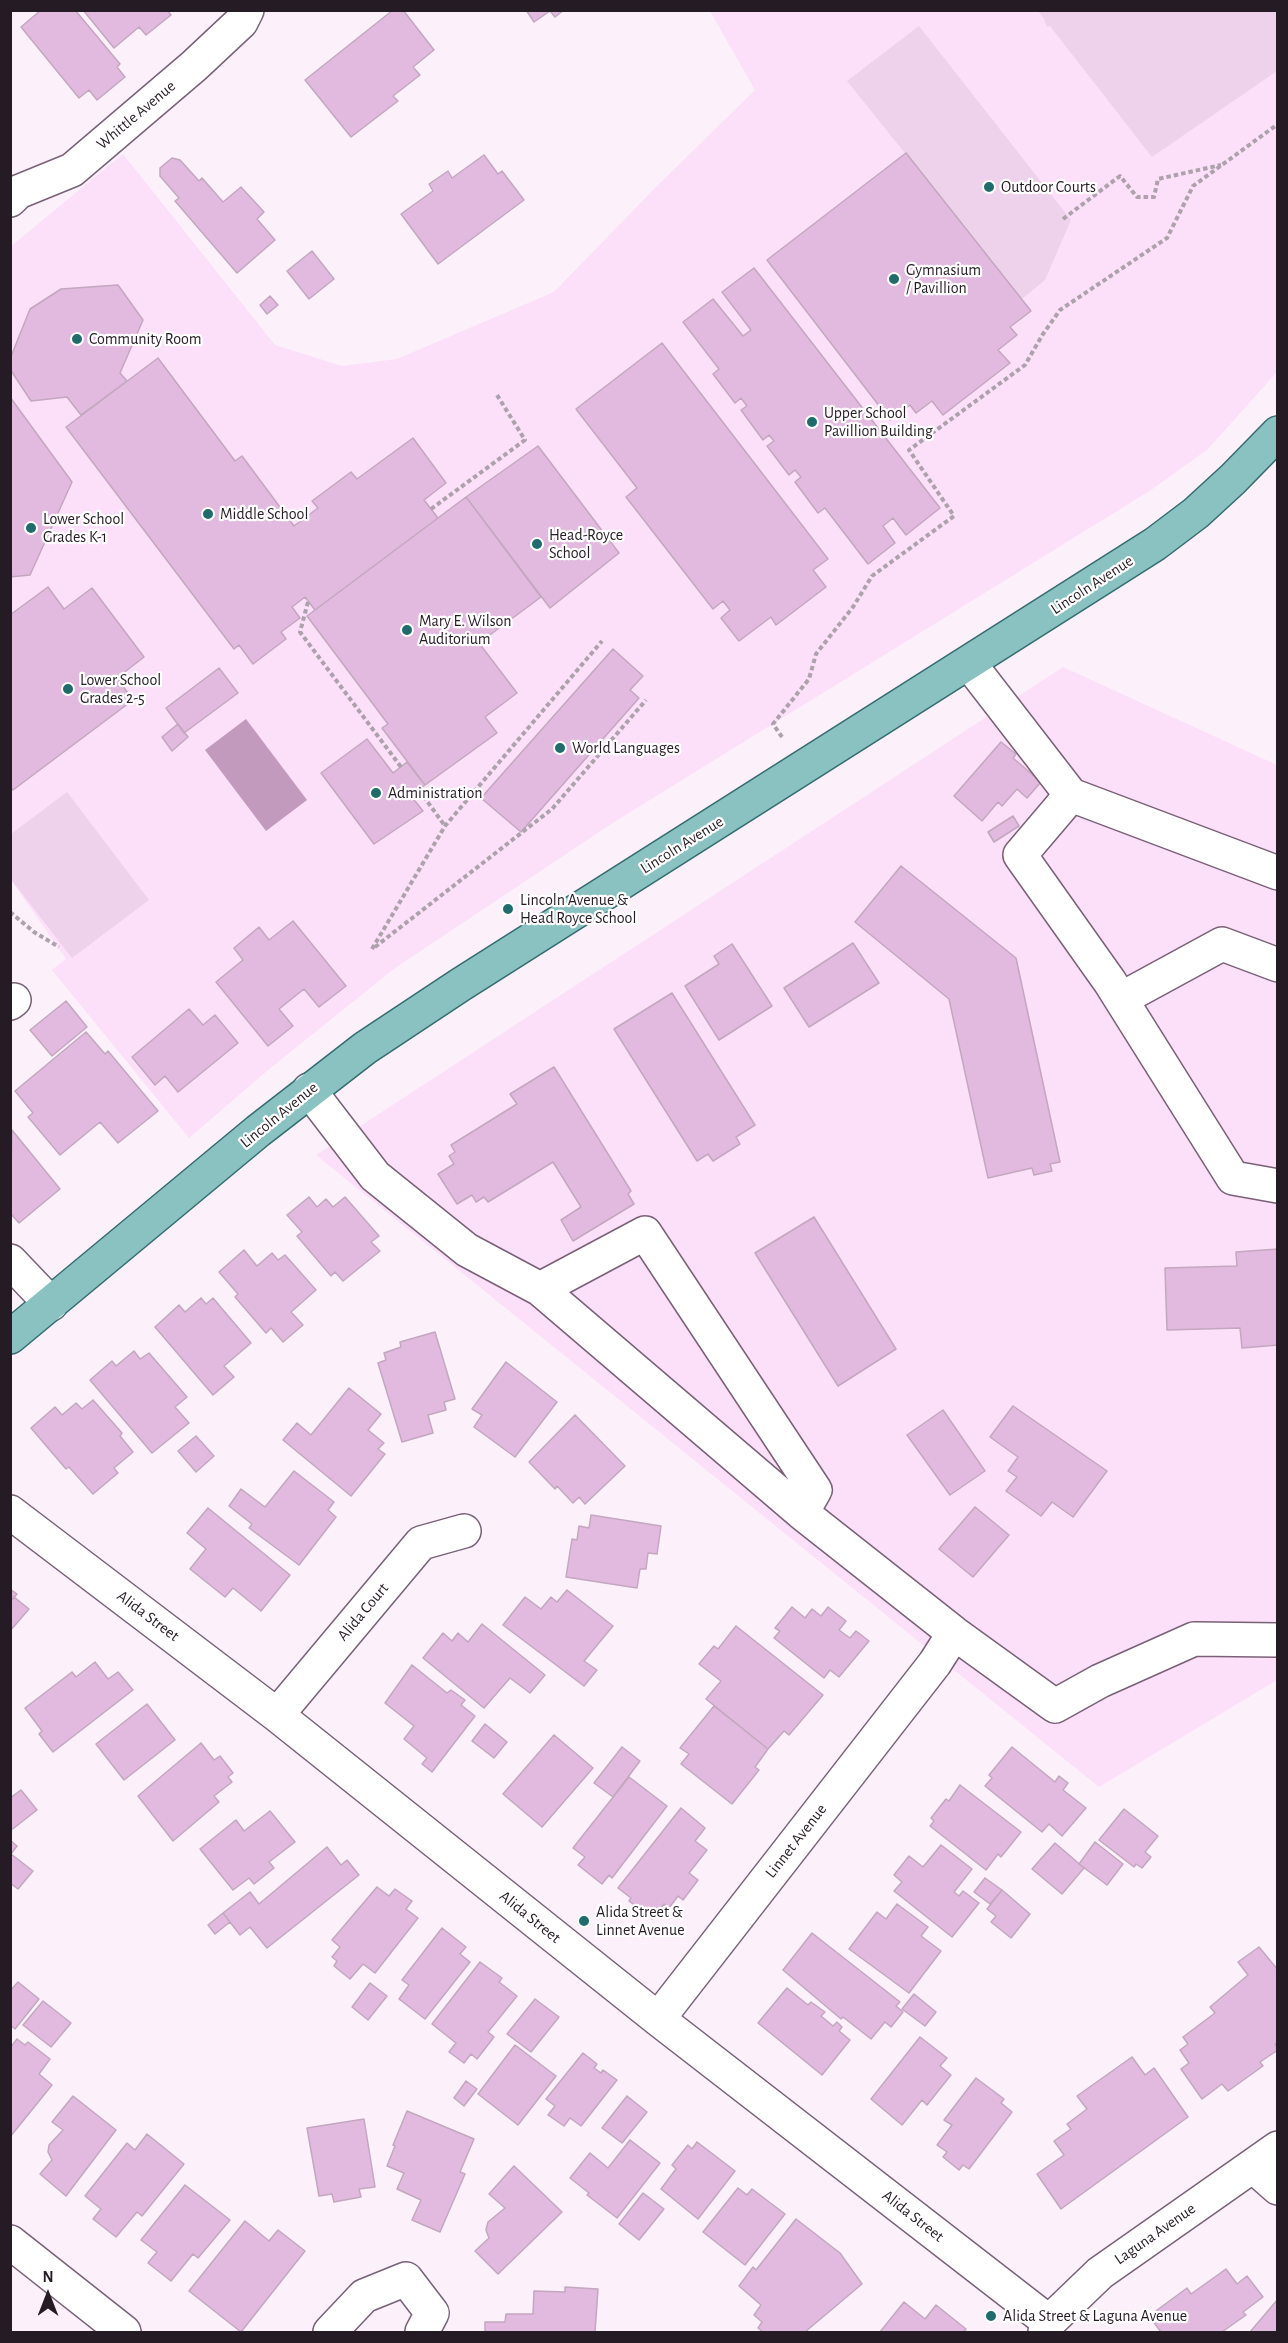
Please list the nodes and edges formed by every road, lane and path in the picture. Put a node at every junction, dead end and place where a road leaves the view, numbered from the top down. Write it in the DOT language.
graph roads {
  1 [pos="247,10"];
  2 [pos="1278,124"];
  3 [pos="1224,164"];
  4 [pos="13,194"];
  5 [pos="1063,219"];
  6 [pos="497,395"];
  7 [pos="1278,433"];
  8 [pos="430,509"];
  9 [pos="308,602"];
  10 [pos="602,641"];
  11 [pos="969,663"];
  12 [pos="646,700"];
  13 [pos="401,767"];
  14 [pos="803,768"];
  15 [pos="419,790"];
  16 [pos="1071,795"];
  17 [pos="445,826"];
  18 [pos="1278,873"];
  19 [pos="10,912"];
  20 [pos="59,947"];
  21 [pos="1278,964"];
  22 [pos="1120,999"];
  23 [pos="309,1090"];
  24 [pos="1278,1186"];
  25 [pos="10,1261"];
  26 [pos="540,1289"];
  27 [pos="51,1304"];
  28 [pos="10,1337"];
  29 [pos="10,1512"];
  30 [pos="802,1513"];
  31 [pos="464,1531"];
  32 [pos="954,1633"];
  33 [pos="1278,1640"];
  34 [pos="277,1714"];
  35 [pos="658,2019"];
  36 [pos="1265,2157"];
  37 [pos="1278,2188"];
  38 [pos="10,2242"];
  39 [pos="1047,2327"];
  40 [pos="124,2332"];
  41 [pos="330,2332"];
  42 [pos="422,2332"];
  1 -- 4 [label="street, Whittle Avenue"];
  2 -- 3 [label="path"];
  3 -- 5 [label="path"];
  3 -- 14 [label="path"];
  6 -- 8 [label="path"];
  7 -- 11 [label="main road, Lincoln Avenue"];
  9 -- 13 [label="path"];
  10 -- 17 [label="path"];
  11 -- 14 [label="main road, Lincoln Avenue"];
  11 -- 16 [label="street"];
  12 -- 17 [label="path"];
  14 -- 23 [label="main road, Lincoln Avenue"];
  15 -- 17 [label="path"];
  16 -- 18 [label="street"];
  16 -- 22 [label="street"];
  19 -- 20 [label="path"];
  21 -- 22 [label="street"];
  22 -- 24 [label="street"];
  23 -- 26 [label="street"];
  23 -- 27 [label="main road, Lincoln Avenue"];
  25 -- 27 [label="street"];
  26 -- 30 [label="street"];
  26 -- 30 [label="street"];
  27 -- 28 [label="main road, Lincoln Avenue"];
  29 -- 34 [label="street, Alida Street"];
  30 -- 32 [label="street"];
  31 -- 34 [label="street, Alida Court"];
  32 -- 33 [label="street"];
  32 -- 35 [label="street, Linnet Avenue"];
  34 -- 35 [label="street, Alida Street"];
  35 -- 39 [label="street, Alida Street"];
  36 -- 37 [label="street"];
  36 -- 39 [label="street, Laguna Avenue"];
  38 -- 40 [label="street"];
  41 -- 42 [label="street"];
}
